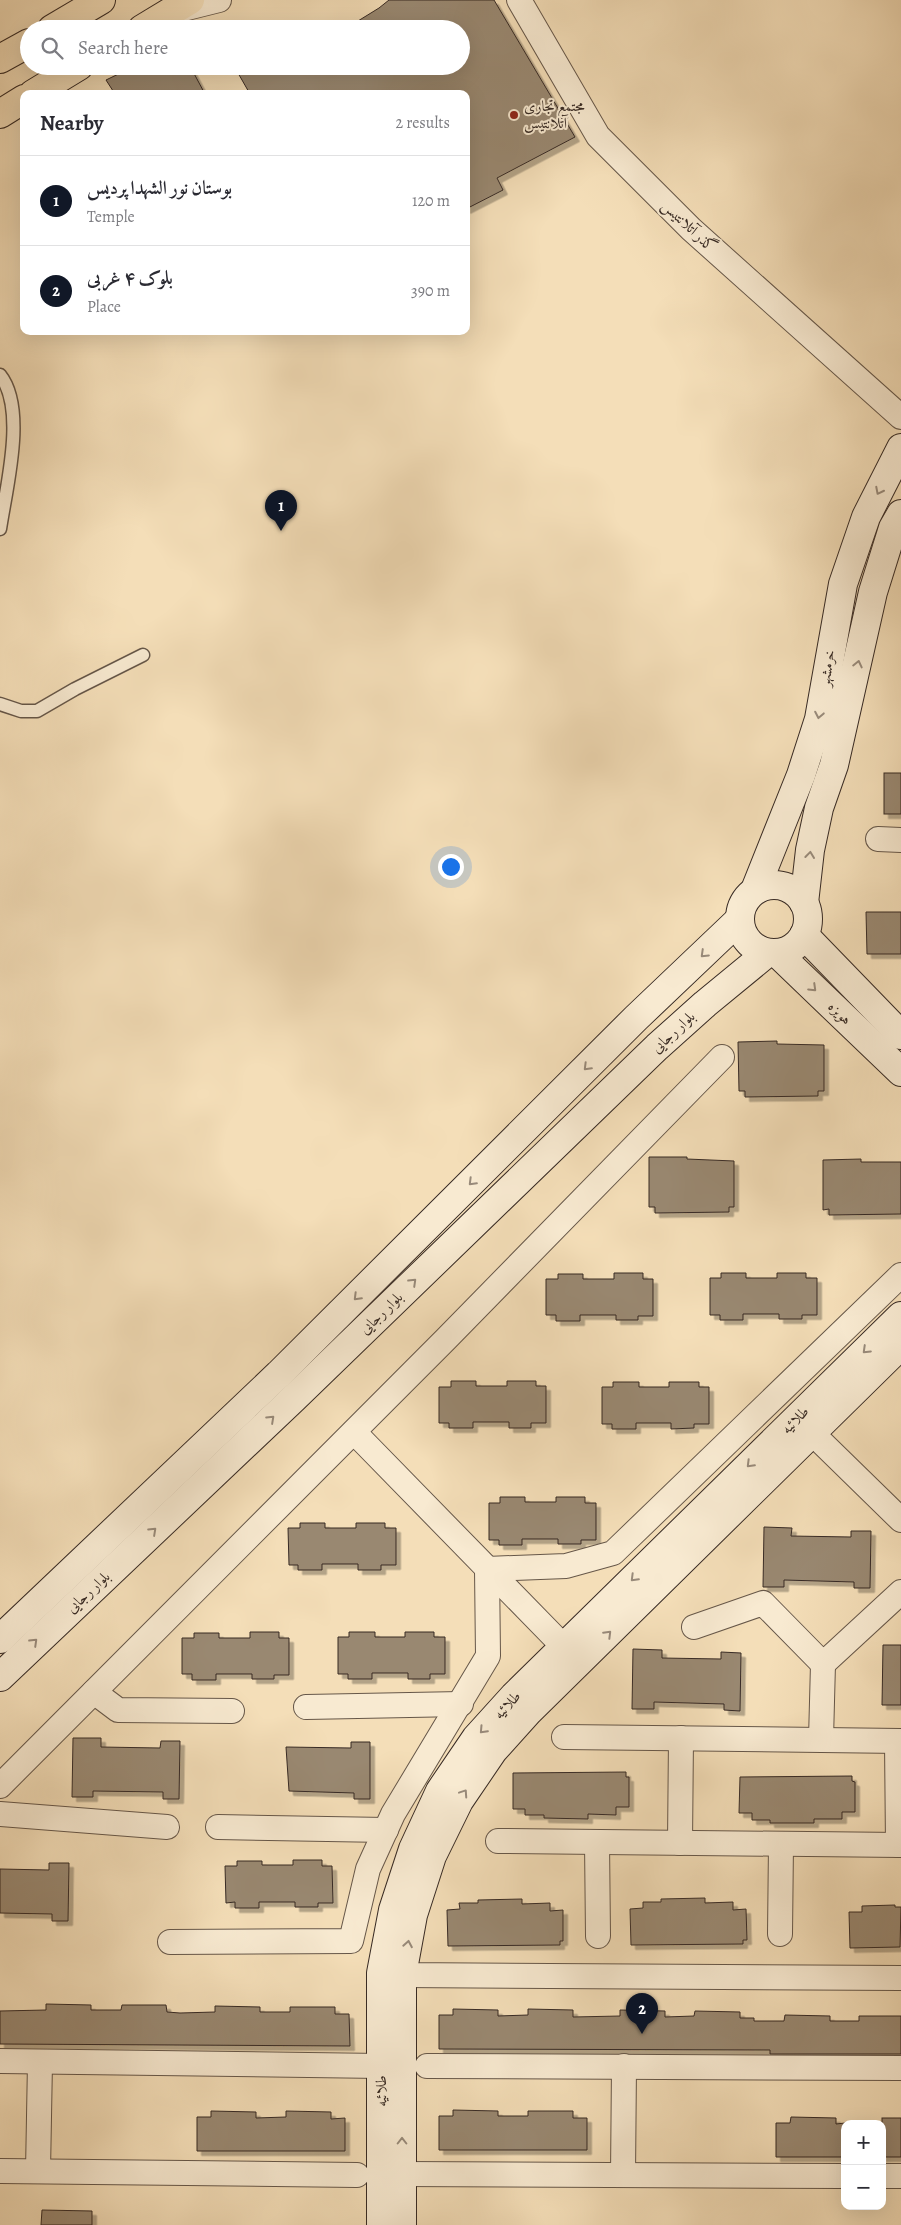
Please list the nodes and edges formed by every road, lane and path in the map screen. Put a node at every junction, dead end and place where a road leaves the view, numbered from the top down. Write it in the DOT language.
graph roads {
  1 [pos="101,0"];
  2 [pos="219,0"];
  3 [pos="519,0"];
  4 [pos="180,6"];
  5 [pos="67,20"];
  6 [pos="157,20"];
  7 [pos="20,48"];
  8 [pos="0,59"];
  9 [pos="64,75"];
  10 [pos="40,90"];
  11 [pos="20,102"];
  12 [pos="0,114"];
  13 [pos="0,375"];
  14 [pos="901,417"];
  15 [pos="901,448"];
  16 [pos="901,514"];
  17 [pos="0,529"];
  18 [pos="143,655"];
  19 [pos="0,704"];
  20 [pos="755,890"];
  21 [pos="804,903"];
  22 [pos="739,920"];
  23 [pos="804,936"];
  24 [pos="772,954"];
  25 [pos="901,1035"];
  26 [pos="722,1057"];
  27 [pos="901,1072"];
  28 [pos="901,1275"];
  29 [pos="901,1316"];
  30 [pos="901,1345"];
  31 [pos="803,1426"];
  32 [pos="354,1432"];
  33 [pos="901,1520"];
  34 [pos="487,1569"];
  35 [pos="901,1592"];
  36 [pos="694,1627"];
  37 [pos="0,1639"];
  38 [pos="571,1655"];
  39 [pos="823,1664"];
  40 [pos="0,1677"];
  41 [pos="94,1692"];
  42 [pos="461,1704"];
  43 [pos="306,1706"];
  44 [pos="232,1711"];
  45 [pos="564,1737"];
  46 [pos="681,1738"];
  47 [pos="821,1739"];
  48 [pos="899,1741"];
  49 [pos="0,1786"];
  50 [pos="0,1814"];
  51 [pos="167,1827"];
  52 [pos="218,1827"];
  53 [pos="386,1830"];
  54 [pos="498,1841"];
  55 [pos="597,1842"];
  56 [pos="680,1843"];
  57 [pos="781,1844"];
  58 [pos="899,1845"];
  59 [pos="780,1934"];
  60 [pos="598,1936"];
  61 [pos="170,1942"];
  62 [pos="392,1974"];
  63 [pos="901,1978"];
  64 [pos="0,2061"];
  65 [pos="40,2062"];
  66 [pos="381,2066"];
  67 [pos="427,2066"];
  68 [pos="624,2066"];
  69 [pos="901,2068"];
  70 [pos="0,2170"];
  71 [pos="38,2171"];
  72 [pos="402,2174"];
  73 [pos="357,2175"];
  74 [pos="623,2175"];
  75 [pos="841,2176"];
  76 [pos="886,2176"];
  77 [pos="901,2176"];
  78 [pos="381,2225"];
  79 [pos="402,2225"];
  1 -- 5 [label="main road"];
  2 -- 4 [label="street"];
  3 -- 14 [label="street, گذر آتلانتیس"];
  4 -- 6 [label="main road"];
  7 -- 8 [label="main road"];
  9 -- 10 [label="main road"];
  11 -- 12 [label="main road"];
  13 -- 17 [label="lane"];
  15 -- 20 [label="main road, خرمشهر, one-way"];
  21 -- 16 [label="main road, خرمشهر, one-way"];
  18 -- 19 [label="lane"];
  20 -- 21 [label="main road"];
  20 -- 22 [label="main road"];
  21 -- 23 [label="main road"];
  22 -- 24 [label="main road"];
  22 -- 37 [label="main road, بلوار رجایی, one-way"];
  23 -- 24 [label="main road"];
  23 -- 25 [label="main road, هویزه"];
  24 -- 27 [label="main road, هویزه, one-way"];
  40 -- 24 [label="main road, بلوار رجایی, one-way"];
  26 -- 32 [label="street"];
  28 -- 34 [label="street"];
  29 -- 31 [label="main road, طلائیه, one-way"];
  30 -- 31 [label="main road, طلائیه"];
  31 -- 33 [label="street"];
  31 -- 38 [label="main road, طلائیه"];
  32 -- 34 [label="street"];
  32 -- 41 [label="street"];
  34 -- 38 [label="street"];
  34 -- 42 [label="street"];
  35 -- 39 [label="street"];
  36 -- 39 [label="street"];
  38 -- 62 [label="main road, طلائیه"];
  39 -- 47 [label="street"];
  41 -- 44 [label="street"];
  41 -- 49 [label="street"];
  42 -- 43 [label="street"];
  42 -- 53 [label="street"];
  45 -- 46 [label="street"];
  46 -- 47 [label="street"];
  46 -- 56 [label="street"];
  47 -- 48 [label="street"];
  48 -- 58 [label="street"];
  50 -- 51 [label="street"];
  52 -- 53 [label="street"];
  53 -- 61 [label="street"];
  54 -- 55 [label="street"];
  55 -- 56 [label="street"];
  55 -- 60 [label="street"];
  56 -- 57 [label="street"];
  57 -- 58 [label="street"];
  57 -- 59 [label="street"];
  62 -- 63 [label="street"];
  62 -- 66 [label="main road, طلائیه"];
  72 -- 62 [label="main road, طلائیه, one-way"];
  64 -- 65 [label="street"];
  65 -- 66 [label="street"];
  65 -- 71 [label="street"];
  66 -- 78 [label="main road, طلائیه"];
  67 -- 68 [label="street"];
  68 -- 69 [label="street"];
  68 -- 74 [label="street"];
  70 -- 71 [label="street"];
  71 -- 73 [label="street"];
  72 -- 74 [label="street"];
  72 -- 79 [label="main road, طلائیه"];
  74 -- 75 [label="street"];
  76 -- 77 [label="street"];
}
